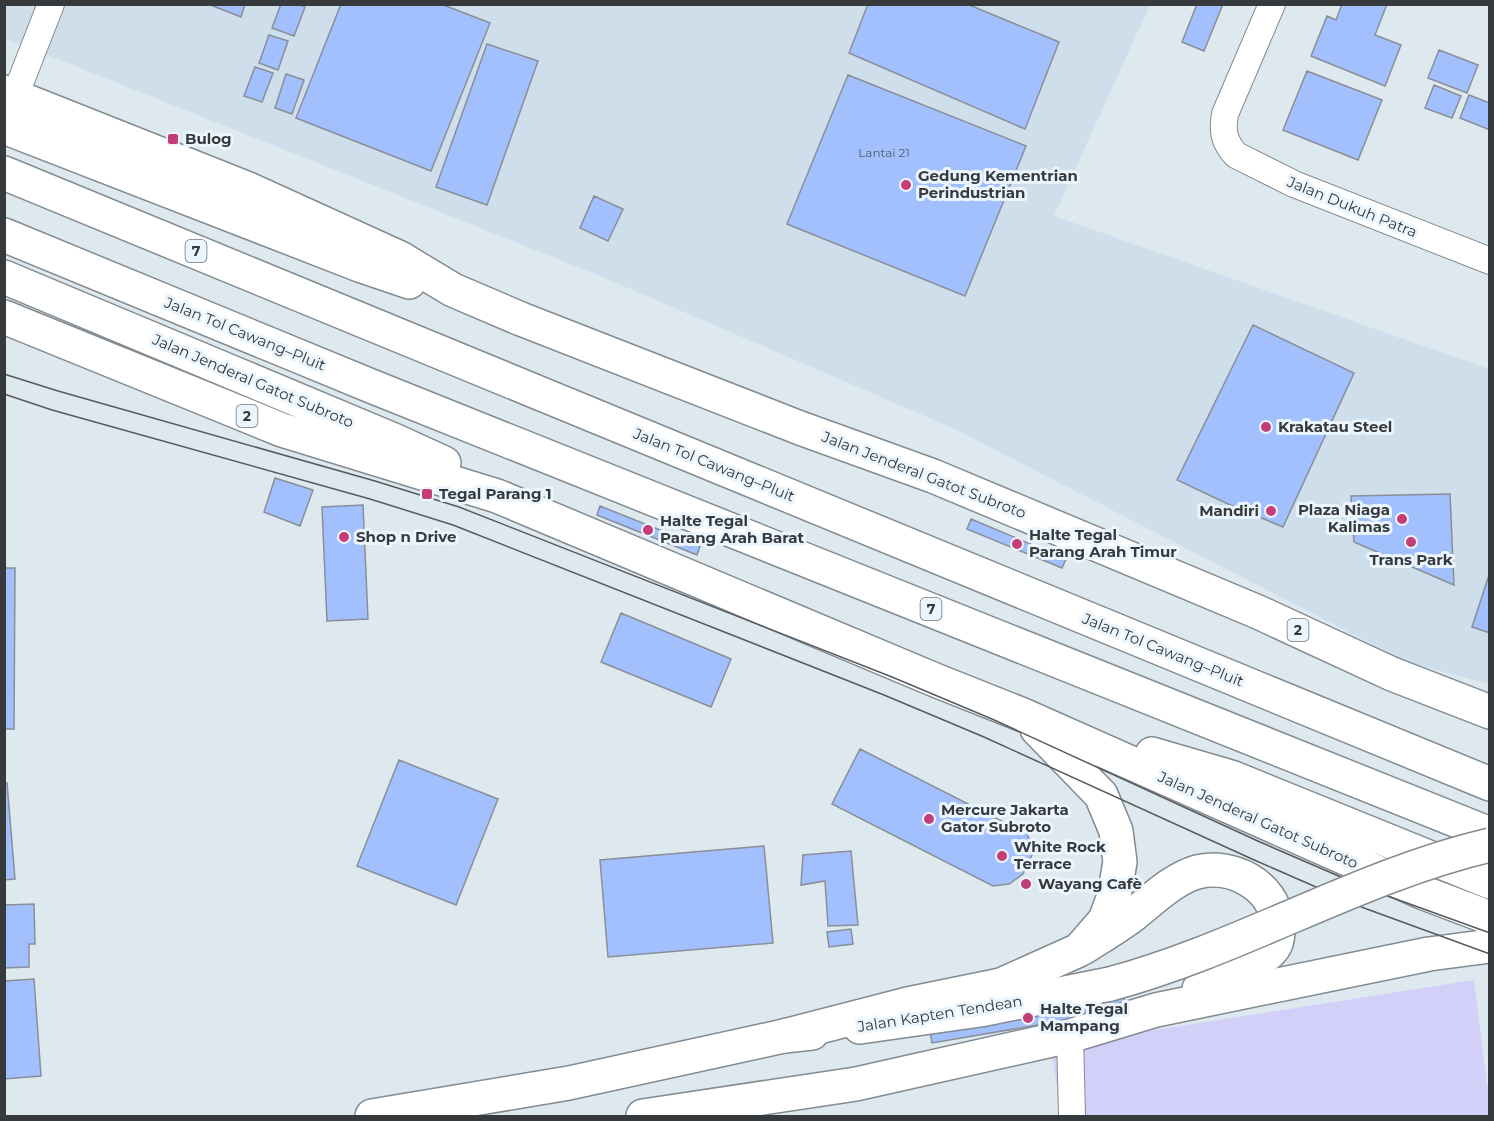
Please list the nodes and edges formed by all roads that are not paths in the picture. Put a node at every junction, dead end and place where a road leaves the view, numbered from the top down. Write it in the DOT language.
graph roads {
  1 [pos="51,4"];
  2 [pos="1272,4"];
  3 [pos="10,94"];
  4 [pos="4,127"];
  5 [pos="4,173"];
  6 [pos="4,234"];
  7 [pos="1490,261"];
  8 [pos="4,277"];
  9 [pos="453,290"];
  10 [pos="4,317"];
  11 [pos="497,496"];
  12 [pos="1490,712"];
  13 [pos="1023,715"];
  14 [pos="1058,731"];
  15 [pos="1490,784"];
  16 [pos="1490,834"];
  17 [pos="1490,844"];
  18 [pos="1490,882"];
  19 [pos="1490,918"];
  20 [pos="1490,946"];
  21 [pos="1079,950"];
  22 [pos="1156,1010"];
  23 [pos="784,1036"];
  24 [pos="1070,1036"];
  25 [pos="372,1116"];
  26 [pos="643,1116"];
  27 [pos="1072,1116"];
  1 -- 3 [label="street"];
  2 -- 7 [label="street, Jalan Dukuh Patra"];
  3 -- 9 [label="main road, Jalan Jenderal Gatot Subroto / 2"];
  4 -- 9 [label="main road, Jalan Jenderal Gatot Subroto / 2"];
  5 -- 15 [label="main road, Jalan Tol Cawang–Pluit / 7"];
  6 -- 16 [label="main road, Jalan Tol Cawang–Pluit / 7"];
  8 -- 11 [label="main road, Jalan Jenderal Gatot Subroto / 2"];
  9 -- 12 [label="main road, Jalan Jenderal Gatot Subroto / 2"];
  10 -- 11 [label="main road, Jalan Jenderal Gatot Subroto / 2"];
  11 -- 13 [label="main road, Jalan Jenderal Gatot Subroto / 2"];
  13 -- 14 [label="main road, Jalan Jenderal Gatot Subroto / 2"];
  13 -- 21 [label="main road"];
  14 -- 18 [label="main road"];
  14 -- 19 [label="main road, Jalan Jenderal Gatot Subroto / 2"];
  17 -- 23 [label="main road, Jalan Kapten Tendean, bridge"];
  20 -- 22 [label="main road"];
  21 -- 22 [label="main road"];
  21 -- 23 [label="main road"];
  22 -- 24 [label="main road"];
  23 -- 25 [label="main road, Jalan Kapten Tendean"];
  24 -- 26 [label="main road"];
  24 -- 27 [label="street"];
}
